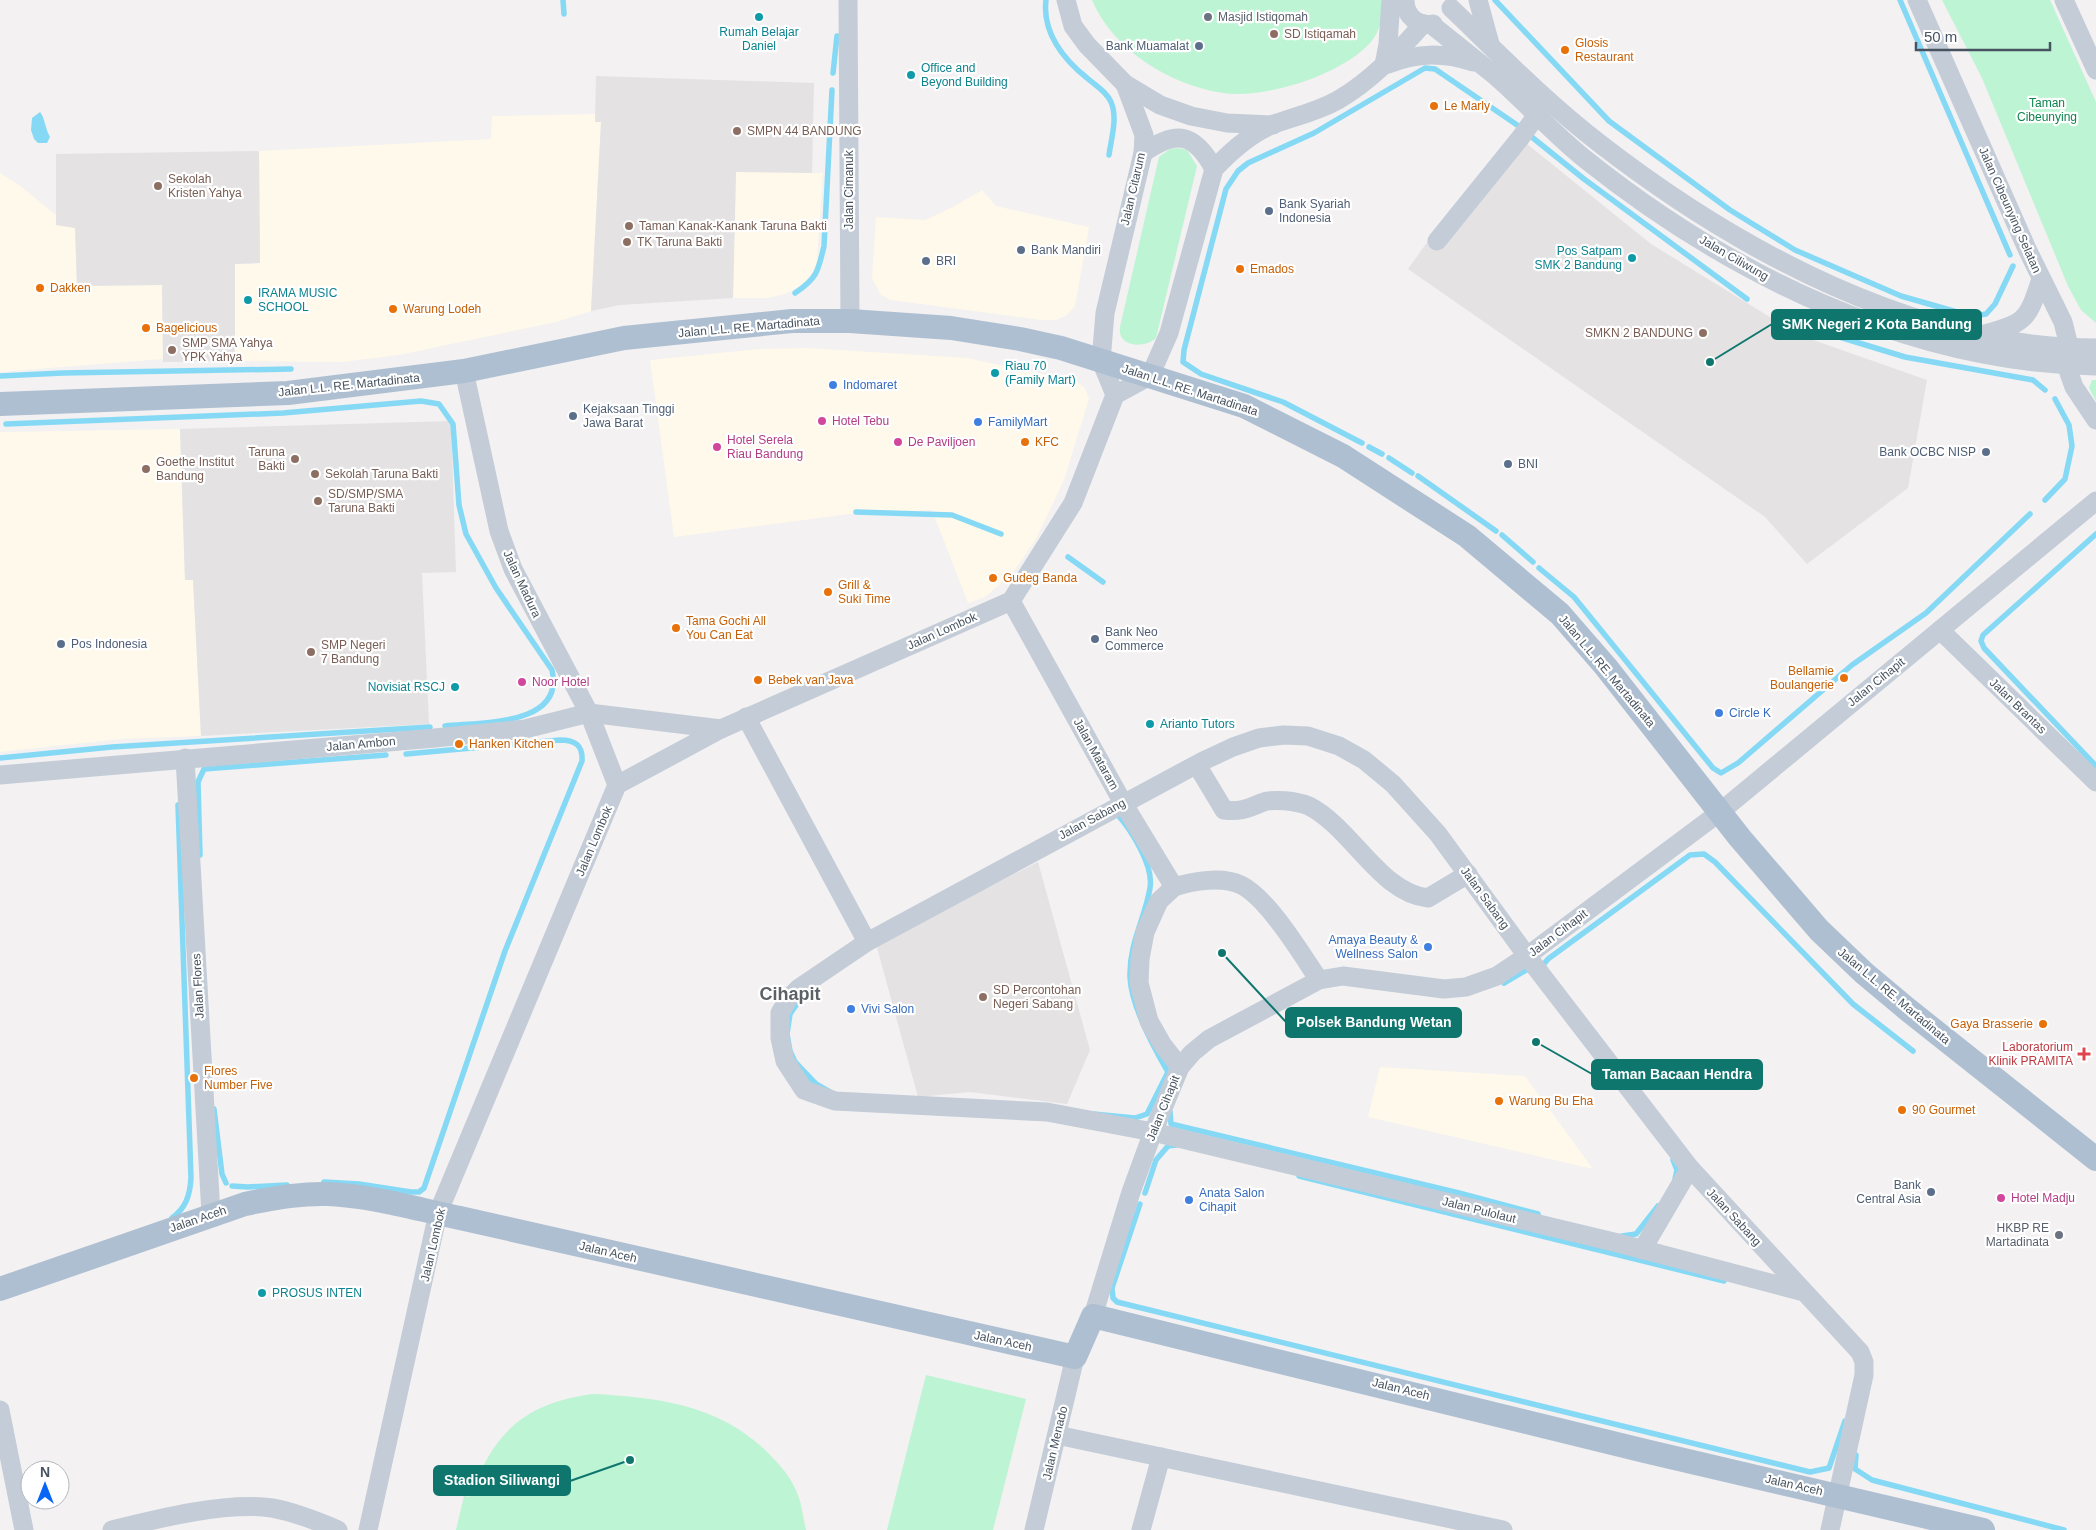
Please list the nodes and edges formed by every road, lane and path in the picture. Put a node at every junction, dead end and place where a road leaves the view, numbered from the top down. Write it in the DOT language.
graph roads {
  1 [pos="848,0"];
  2 [pos="1066,0"];
  3 [pos="1391,0"];
  4 [pos="1405,0"];
  5 [pos="1478,0"];
  6 [pos="1916,0"];
  7 [pos="2064,0"];
  8 [pos="1451,2"];
  9 [pos="1428,25"];
  10 [pos="1490,44"];
  11 [pos="1480,64"];
  12 [pos="1384,65"];
  13 [pos="2096,70"];
  14 [pos="1125,84"];
  15 [pos="1536,116"];
  16 [pos="1273,125"];
  17 [pos="1143,153"];
  18 [pos="1214,169"];
  19 [pos="1676,197"];
  20 [pos="1664,216"];
  21 [pos="1437,241"];
  22 [pos="2041,279"];
  23 [pos="850,321"];
  24 [pos="1976,336"];
  25 [pos="2096,348"];
  26 [pos="2069,356"];
  27 [pos="1101,361"];
  28 [pos="2096,366"];
  29 [pos="464,371"];
  30 [pos="1150,376"];
  31 [pos="1115,395"];
  32 [pos="0,404"];
  33 [pos="2096,420"];
  34 [pos="2094,500"];
  35 [pos="1011,601"];
  36 [pos="1940,630"];
  37 [pos="589,713"];
  38 [pos="746,717"];
  39 [pos="720,729"];
  40 [pos="186,758"];
  41 [pos="1197,765"];
  42 [pos="0,775"];
  43 [pos="2096,782"];
  44 [pos="617,785"];
  45 [pos="1123,803"];
  46 [pos="1720,812"];
  47 [pos="1468,874"];
  48 [pos="1174,886"];
  49 [pos="867,942"];
  50 [pos="1527,956"];
  51 [pos="1319,980"];
  52 [pos="1180,1067"];
  53 [pos="1153,1132"];
  54 [pos="2096,1159"];
  55 [pos="1690,1168"];
  56 [pos="438,1213"];
  57 [pos="212,1214"];
  58 [pos="1642,1250"];
  59 [pos="0,1289"];
  60 [pos="1804,1292"];
  61 [pos="1093,1316"];
  62 [pos="1075,1357"];
  63 [pos="0,1410"];
  64 [pos="1057,1435"];
  65 [pos="1161,1456"];
  66 [pos="1838,1495"];
  67 [pos="1461,1525"];
  68 [pos="119,1529"];
  69 [pos="24,1530"];
  70 [pos="338,1530"];
  71 [pos="368,1530"];
  72 [pos="1034,1530"];
  73 [pos="1141,1530"];
  74 [pos="1503,1530"];
  75 [pos="1830,1530"];
  76 [pos="1983,1530"];
  1 -- 23 [label="street, Jalan Cimanuk"];
  2 -- 14 [label="street"];
  3 -- 12 [label="street"];
  4 -- 9 [label="street, Jalan Ciliwung"];
  5 -- 10 [label="street"];
  6 -- 22 [label="street, Jalan Cibeunying Selatan"];
  7 -- 13 [label="street"];
  8 -- 9 [label="street"];
  8 -- 10 [label="street, Jalan Ciliwung"];
  9 -- 11 [label="street, Jalan Ciliwung"];
  9 -- 12 [label="street"];
  10 -- 19 [label="street, Jalan Ciliwung"];
  11 -- 12 [label="street"];
  11 -- 15 [label="street, Jalan Ciliwung"];
  12 -- 16 [label="street"];
  14 -- 16 [label="street"];
  14 -- 17 [label="street, Jalan Citarum"];
  15 -- 20 [label="street, Jalan Ciliwung"];
  15 -- 21 [label="street"];
  16 -- 18 [label="street"];
  17 -- 18 [label="street"];
  17 -- 27 [label="street, Jalan Citarum"];
  18 -- 30 [label="street"];
  19 -- 20 [label="street"];
  19 -- 24 [label="street, Jalan Ciliwung"];
  20 -- 26 [label="street, Jalan Ciliwung"];
  22 -- 24 [label="street"];
  22 -- 26 [label="street, Jalan Cibeunying Selatan"];
  23 -- 27 [label="main road, Jalan L.L. RE. Martadinata"];
  23 -- 29 [label="main road, Jalan L.L. RE. Martadinata"];
  24 -- 26 [label="street, Jalan Ciliwung"];
  25 -- 26 [label="street, Jalan Ciliwung"];
  26 -- 28 [label="street, Jalan Ciliwung"];
  26 -- 33 [label="street, Jalan Cibeunying Selatan"];
  27 -- 30 [label="main road, Jalan L.L. RE. Martadinata"];
  27 -- 31 [label="street"];
  29 -- 32 [label="main road, Jalan L.L. RE. Martadinata"];
  29 -- 37 [label="street, Jalan Madura"];
  30 -- 31 [label="street"];
  30 -- 46 [label="main road, Jalan L.L. RE. Martadinata"];
  31 -- 35 [label="street"];
  34 -- 36 [label="street, Jalan Cihapit"];
  35 -- 38 [label="street, Jalan Lombok"];
  35 -- 45 [label="street, Jalan Mataram"];
  36 -- 43 [label="street, Jalan Brantas"];
  36 -- 46 [label="street, Jalan Cihapit"];
  37 -- 39 [label="street, Jalan Ambon"];
  37 -- 40 [label="street, Jalan Ambon"];
  37 -- 44 [label="street, Jalan Madura"];
  38 -- 39 [label="street, Jalan Lombok"];
  38 -- 49 [label="street"];
  39 -- 44 [label="street, Jalan Lombok"];
  40 -- 42 [label="street, Jalan Ambon"];
  40 -- 57 [label="street, Jalan Flores"];
  41 -- 45 [label="street, Jalan Sabang"];
  41 -- 47 [label="street, Jalan Sabang"];
  41 -- 47 [label="street"];
  44 -- 56 [label="street, Jalan Lombok"];
  45 -- 48 [label="street, Jalan Mataram"];
  45 -- 49 [label="street, Jalan Sabang"];
  46 -- 50 [label="street, Jalan Cihapit"];
  46 -- 54 [label="main road, Jalan L.L. RE. Martadinata"];
  47 -- 50 [label="street, Jalan Sabang"];
  48 -- 51 [label="street"];
  48 -- 52 [label="street"];
  49 -- 53 [label="street, Jalan Sabang"];
  50 -- 51 [label="street, Jalan Cihapit"];
  50 -- 55 [label="street, Jalan Sabang"];
  51 -- 52 [label="street, Jalan Cihapit"];
  52 -- 53 [label="street, Jalan Cihapit"];
  53 -- 58 [label="street, Jalan Pulolaut"];
  53 -- 61 [label="street, Jalan Cihapit"];
  55 -- 58 [label="street"];
  55 -- 60 [label="street, Jalan Sabang"];
  56 -- 57 [label="main road, Jalan Aceh"];
  56 -- 62 [label="main road, Jalan Aceh"];
  56 -- 71 [label="street, Jalan Lombok"];
  57 -- 59 [label="main road, Jalan Aceh"];
  58 -- 60 [label="street, Jalan Pulolaut"];
  60 -- 66 [label="street, Jalan Sabang"];
  61 -- 62 [label="main road"];
  61 -- 66 [label="main road, Jalan Aceh"];
  62 -- 64 [label="street, Jalan Menado"];
  63 -- 69 [label="street"];
  64 -- 65 [label="street"];
  64 -- 72 [label="street, Jalan Menado"];
  65 -- 67 [label="street"];
  65 -- 73 [label="street"];
  66 -- 75 [label="street"];
  66 -- 76 [label="main road, Jalan Aceh"];
  67 -- 74 [label="street"];
  68 -- 70 [label="street"];
}
